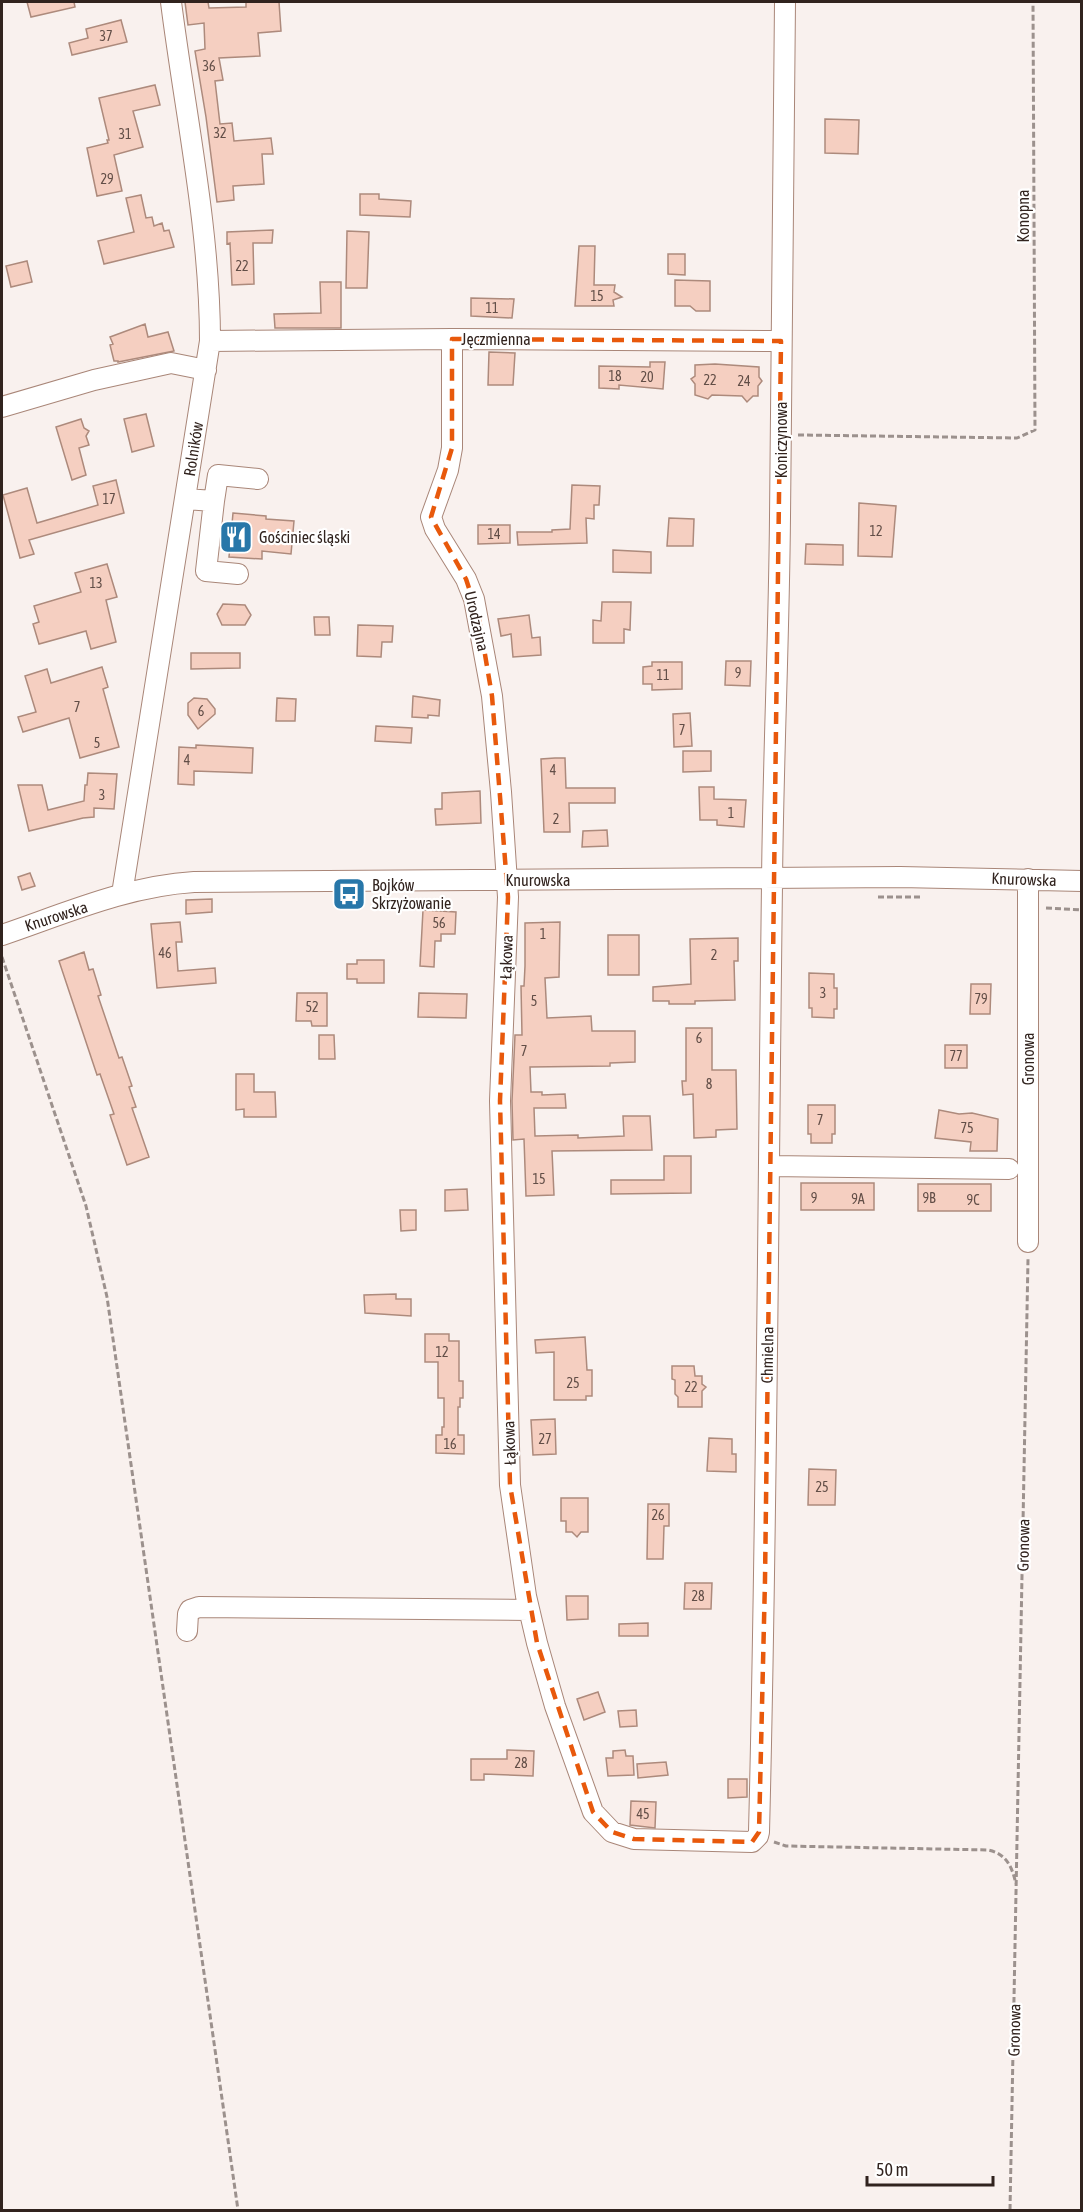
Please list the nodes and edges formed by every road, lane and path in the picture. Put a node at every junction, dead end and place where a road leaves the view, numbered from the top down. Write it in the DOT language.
graph roads {
  1 [pos="171,2"];
  2 [pos="785,2"];
  3 [pos="1033,2"];
  4 [pos="452,339"];
  5 [pos="210,341"];
  6 [pos="781,341"];
  7 [pos="206,370"];
  8 [pos="2,407"];
  9 [pos="781,434"];
  10 [pos="258,479"];
  11 [pos="185,499"];
  12 [pos="214,501"];
  13 [pos="238,574"];
  14 [pos="772,878"];
  15 [pos="1028,879"];
  16 [pos="508,880"];
  17 [pos="1082,881"];
  18 [pos="122,894"];
  19 [pos="876,897"];
  20 [pos="923,897"];
  21 [pos="1046,908"];
  22 [pos="1082,910"];
  23 [pos="2,935"];
  24 [pos="2,957"];
  25 [pos="769,1166"];
  26 [pos="1009,1168"];
  27 [pos="1028,1242"];
  28 [pos="529,1610"];
  29 [pos="187,1631"];
  30 [pos="758,1834"];
  31 [pos="1017,1891"];
  32 [pos="238,2211"];
  33 [pos="1010,2211"];
  1 -- 5 [label="street, Rolników"];
  2 -- 6 [label="street, Koniczynowa"];
  3 -- 9 [label="path, Konopna"];
  4 -- 5 [label="street, Jęczmienna"];
  4 -- 6 [label="street, Jęczmienna"];
  4 -- 16 [label="street, Urodzajna"];
  5 -- 7 [label="street, Rolników"];
  6 -- 9 [label="street, Koniczynowa"];
  7 -- 8 [label="street"];
  7 -- 11 [label="street, Rolników"];
  9 -- 14 [label="street, Koniczynowa"];
  10 -- 12 [label="street"];
  11 -- 12 [label="street"];
  11 -- 18 [label="street, Rolników"];
  12 -- 13 [label="street"];
  14 -- 15 [label="street, Knurowska"];
  14 -- 16 [label="street, Knurowska"];
  14 -- 25 [label="street, Chmielna"];
  15 -- 17 [label="street, Knurowska"];
  15 -- 27 [label="street, Gronowa"];
  16 -- 18 [label="street, Knurowska"];
  16 -- 28 [label="street, Łąkowa"];
  18 -- 23 [label="street, Knurowska"];
  19 -- 20 [label="path"];
  21 -- 22 [label="path"];
  24 -- 32 [label="path"];
  25 -- 26 [label="street"];
  25 -- 30 [label="street, Chmielna"];
  27 -- 31 [label="path, Gronowa"];
  28 -- 29 [label="street"];
  28 -- 30 [label="street, Łąkowa"];
  30 -- 31 [label="path"];
  31 -- 33 [label="path, Gronowa"];
}
